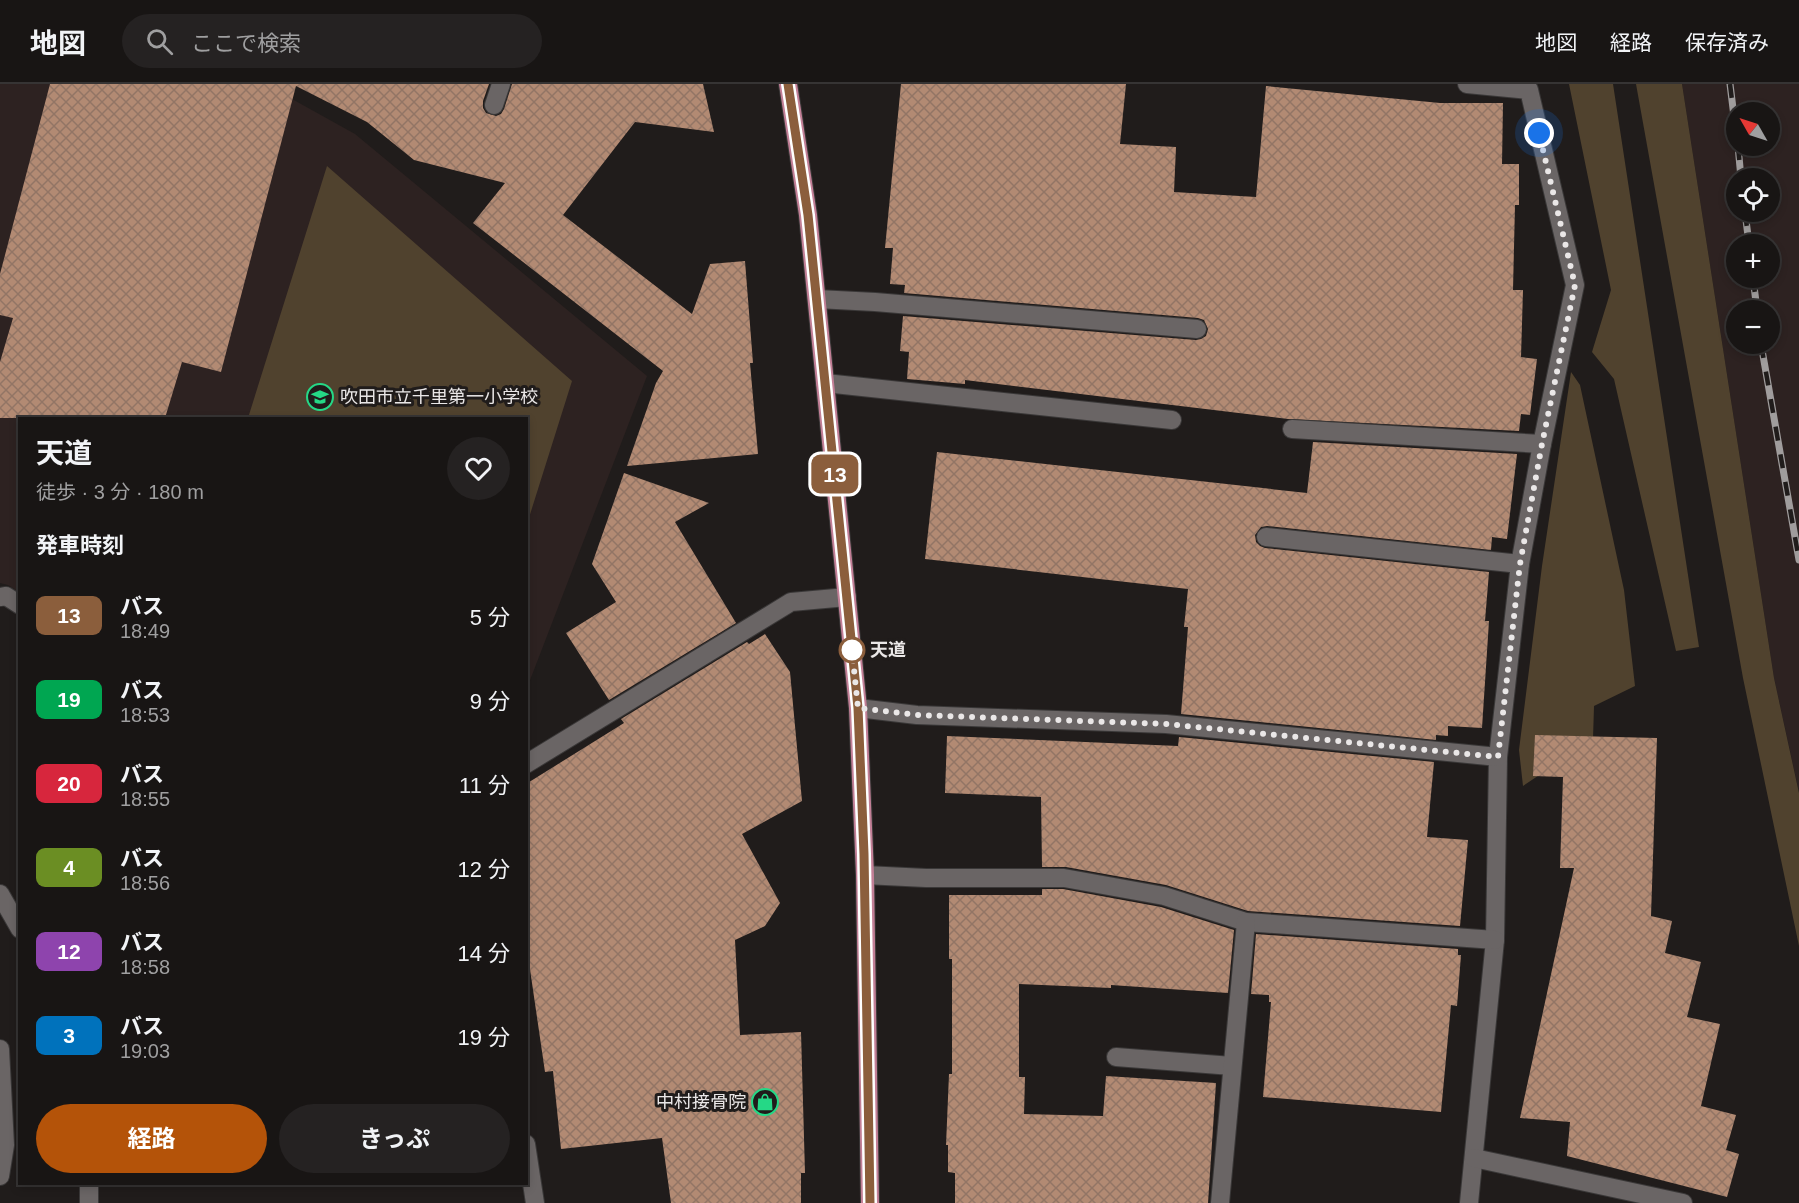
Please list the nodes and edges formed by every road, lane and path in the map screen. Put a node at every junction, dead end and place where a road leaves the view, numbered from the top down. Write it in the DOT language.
graph roads {
  1 [pos="501,84"];
  2 [pos="788,84"];
  3 [pos="1467,84"];
  4 [pos="1529,87"];
  5 [pos="494,105"];
  6 [pos="816,299"];
  7 [pos="1197,329"];
  8 [pos="825,382"];
  9 [pos="1172,420"];
  10 [pos="1292,429"];
  11 [pos="1542,444"];
  12 [pos="1266,537"];
  13 [pos="1520,564"];
  14 [pos="0,597"];
  15 [pos="847,597"];
  16 [pos="18,604"];
  17 [pos="858,708"];
  18 [pos="1498,757"];
  19 [pos="528,763"];
  20 [pos="865,875"];
  21 [pos="0,894"];
  22 [pos="1246,922"];
  23 [pos="18,926"];
  24 [pos="1495,940"];
  25 [pos="0,1049"];
  26 [pos="1116,1057"];
  27 [pos="1233,1066"];
  28 [pos="528,1157"];
  29 [pos="1474,1158"];
  30 [pos="0,1176"];
  31 [pos="89,1185"];
  32 [pos="89,1203"];
  33 [pos="535,1203"];
  34 [pos="870,1203"];
  35 [pos="1220,1203"];
  36 [pos="1469,1203"];
  37 [pos="1683,1203"];
  1 -- 5 [label="street"];
  2 -- 6 [label="main road"];
  3 -- 4 [label="street"];
  4 -- 11 [label="street"];
  6 -- 7 [label="street"];
  6 -- 8 [label="main road"];
  8 -- 9 [label="street"];
  8 -- 15 [label="main road"];
  10 -- 11 [label="street"];
  11 -- 13 [label="street"];
  12 -- 13 [label="street"];
  13 -- 18 [label="street"];
  14 -- 16 [label="street"];
  15 -- 17 [label="main road"];
  15 -- 19 [label="street"];
  17 -- 18 [label="street"];
  17 -- 20 [label="main road"];
  18 -- 24 [label="street"];
  20 -- 22 [label="street"];
  20 -- 34 [label="main road"];
  21 -- 23 [label="street"];
  22 -- 24 [label="street"];
  22 -- 27 [label="street"];
  24 -- 29 [label="street"];
  25 -- 30 [label="street"];
  26 -- 27 [label="street"];
  27 -- 35 [label="street"];
  28 -- 33 [label="street"];
  29 -- 36 [label="street"];
  29 -- 37 [label="street"];
  31 -- 32 [label="street"];
}
